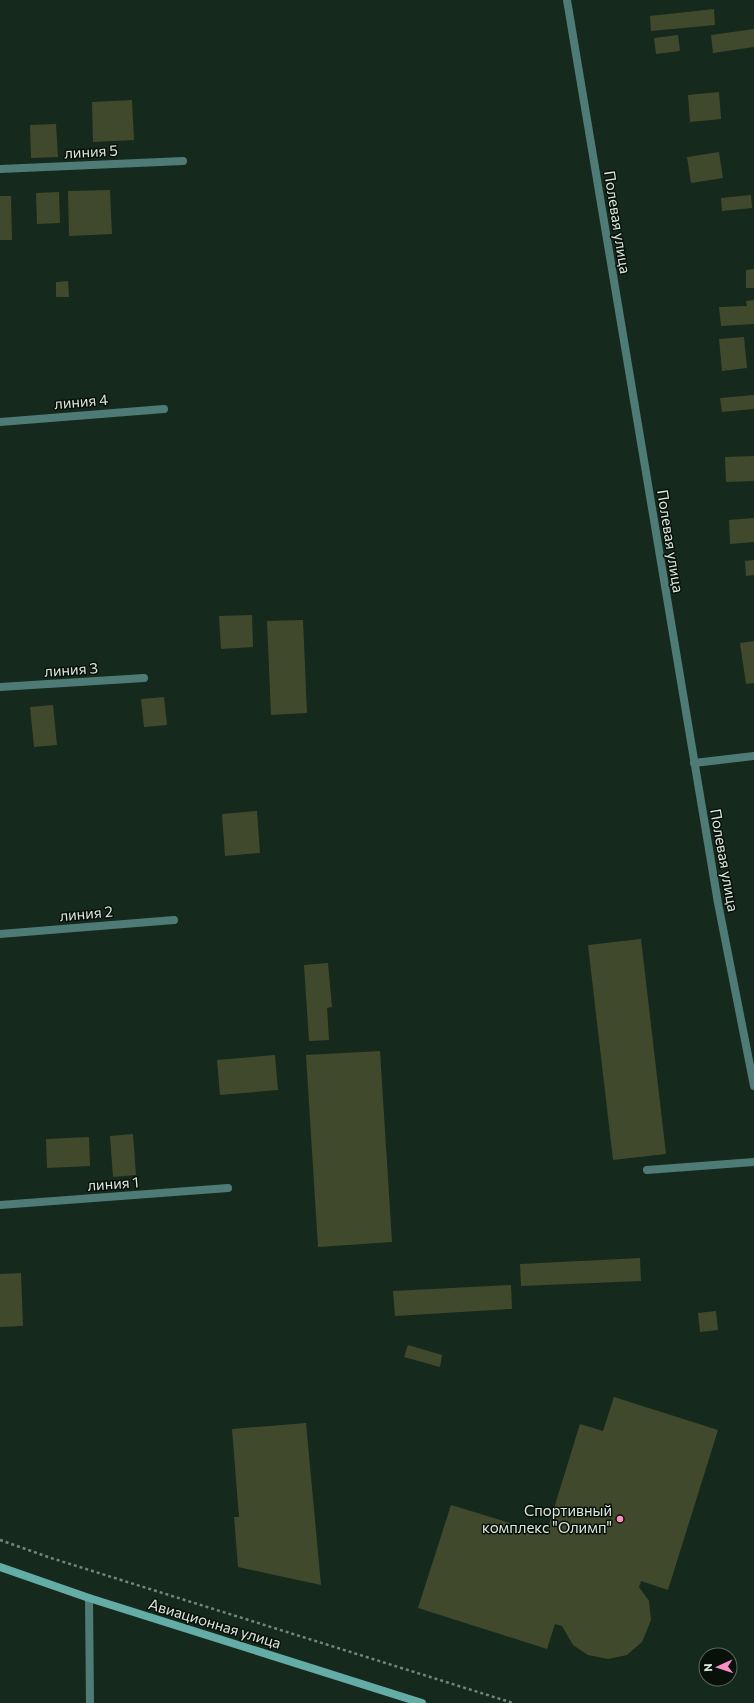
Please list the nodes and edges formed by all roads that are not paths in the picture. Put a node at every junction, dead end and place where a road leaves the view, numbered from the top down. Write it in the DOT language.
graph roads {
  1 [pos="567,0"];
  2 [pos="183,160"];
  3 [pos="0,169"];
  4 [pos="164,409"];
  5 [pos="0,422"];
  6 [pos="144,678"];
  7 [pos="0,687"];
  8 [pos="754,756"];
  9 [pos="694,763"];
  10 [pos="174,920"];
  11 [pos="0,934"];
  12 [pos="754,1086"];
  13 [pos="754,1162"];
  14 [pos="647,1170"];
  15 [pos="228,1188"];
  16 [pos="0,1205"];
  17 [pos="0,1567"];
  18 [pos="89,1598"];
  19 [pos="90,1703"];
  20 [pos="422,1703"];
  1 -- 9 [label="street, Полевая улица"];
  2 -- 3 [label="street, линия 5"];
  4 -- 5 [label="street, линия 4"];
  6 -- 7 [label="street, линия 3"];
  8 -- 9 [label="street"];
  9 -- 12 [label="street, Полевая улица"];
  10 -- 11 [label="street, линия 2"];
  13 -- 14 [label="street"];
  15 -- 16 [label="street, линия 1"];
  17 -- 18 [label="main road, Авиационная улица"];
  18 -- 19 [label="street"];
  18 -- 20 [label="main road, Авиационная улица"];
}
